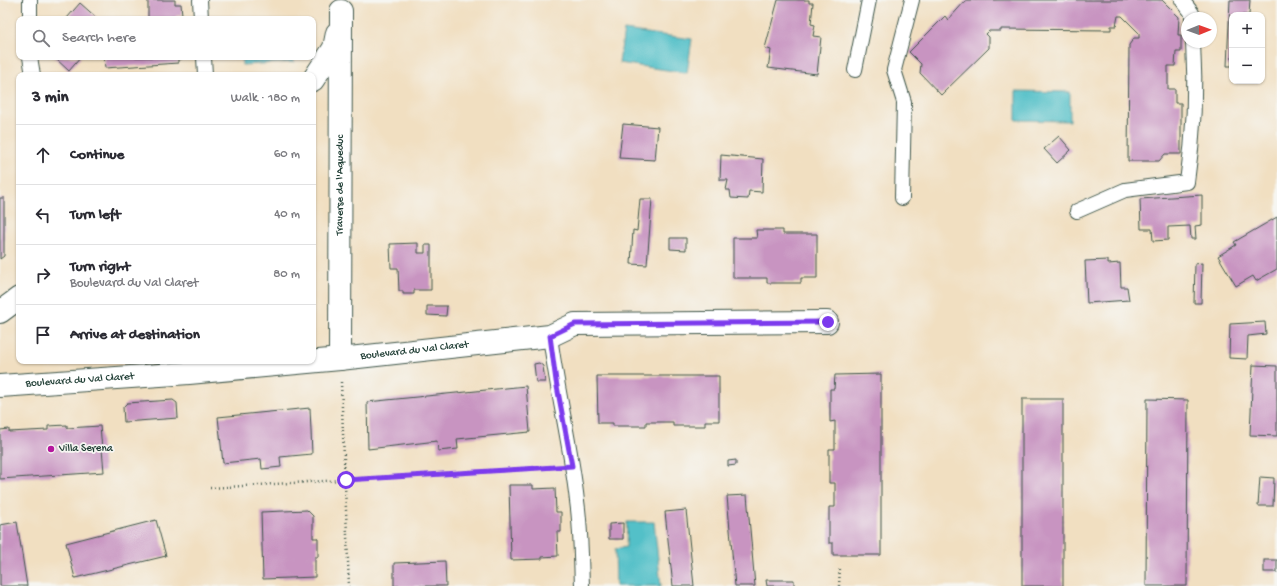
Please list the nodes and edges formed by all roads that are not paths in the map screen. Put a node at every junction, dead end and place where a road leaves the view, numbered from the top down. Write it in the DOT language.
graph roads {
  1 [pos="30,0"];
  2 [pos="200,0"];
  3 [pos="869,0"];
  4 [pos="912,0"];
  5 [pos="1182,0"];
  6 [pos="341,5"];
  7 [pos="1191,12"];
  8 [pos="30,16"];
  9 [pos="202,16"];
  10 [pos="1193,48"];
  11 [pos="30,60"];
  12 [pos="204,60"];
  13 [pos="855,70"];
  14 [pos="32,72"];
  15 [pos="205,72"];
  16 [pos="316,75"];
  17 [pos="902,198"];
  18 [pos="1077,211"];
  19 [pos="16,300"];
  20 [pos="0,312"];
  21 [pos="828,322"];
  22 [pos="550,336"];
  23 [pos="340,359"];
  24 [pos="316,361"];
  25 [pos="286,364"];
  26 [pos="0,386"];
  27 [pos="582,586"];
  1 -- 8 [label="lane"];
  2 -- 9 [label="lane"];
  3 -- 13 [label="lane"];
  4 -- 17 [label="lane"];
  5 -- 7 [label="lane"];
  6 -- 16 [label="street"];
  6 -- 23 [label="street, Traverse de l'Aqueduc"];
  10 -- 18 [label="lane"];
  11 -- 14 [label="lane"];
  12 -- 15 [label="lane"];
  19 -- 20 [label="street"];
  21 -- 22 [label="street, Boulevard du Val Claret"];
  22 -- 23 [label="street, Boulevard du Val Claret"];
  22 -- 27 [label="lane"];
  23 -- 24 [label="street, Boulevard du Val Claret"];
  25 -- 26 [label="street, Boulevard du Val Claret"];
}
